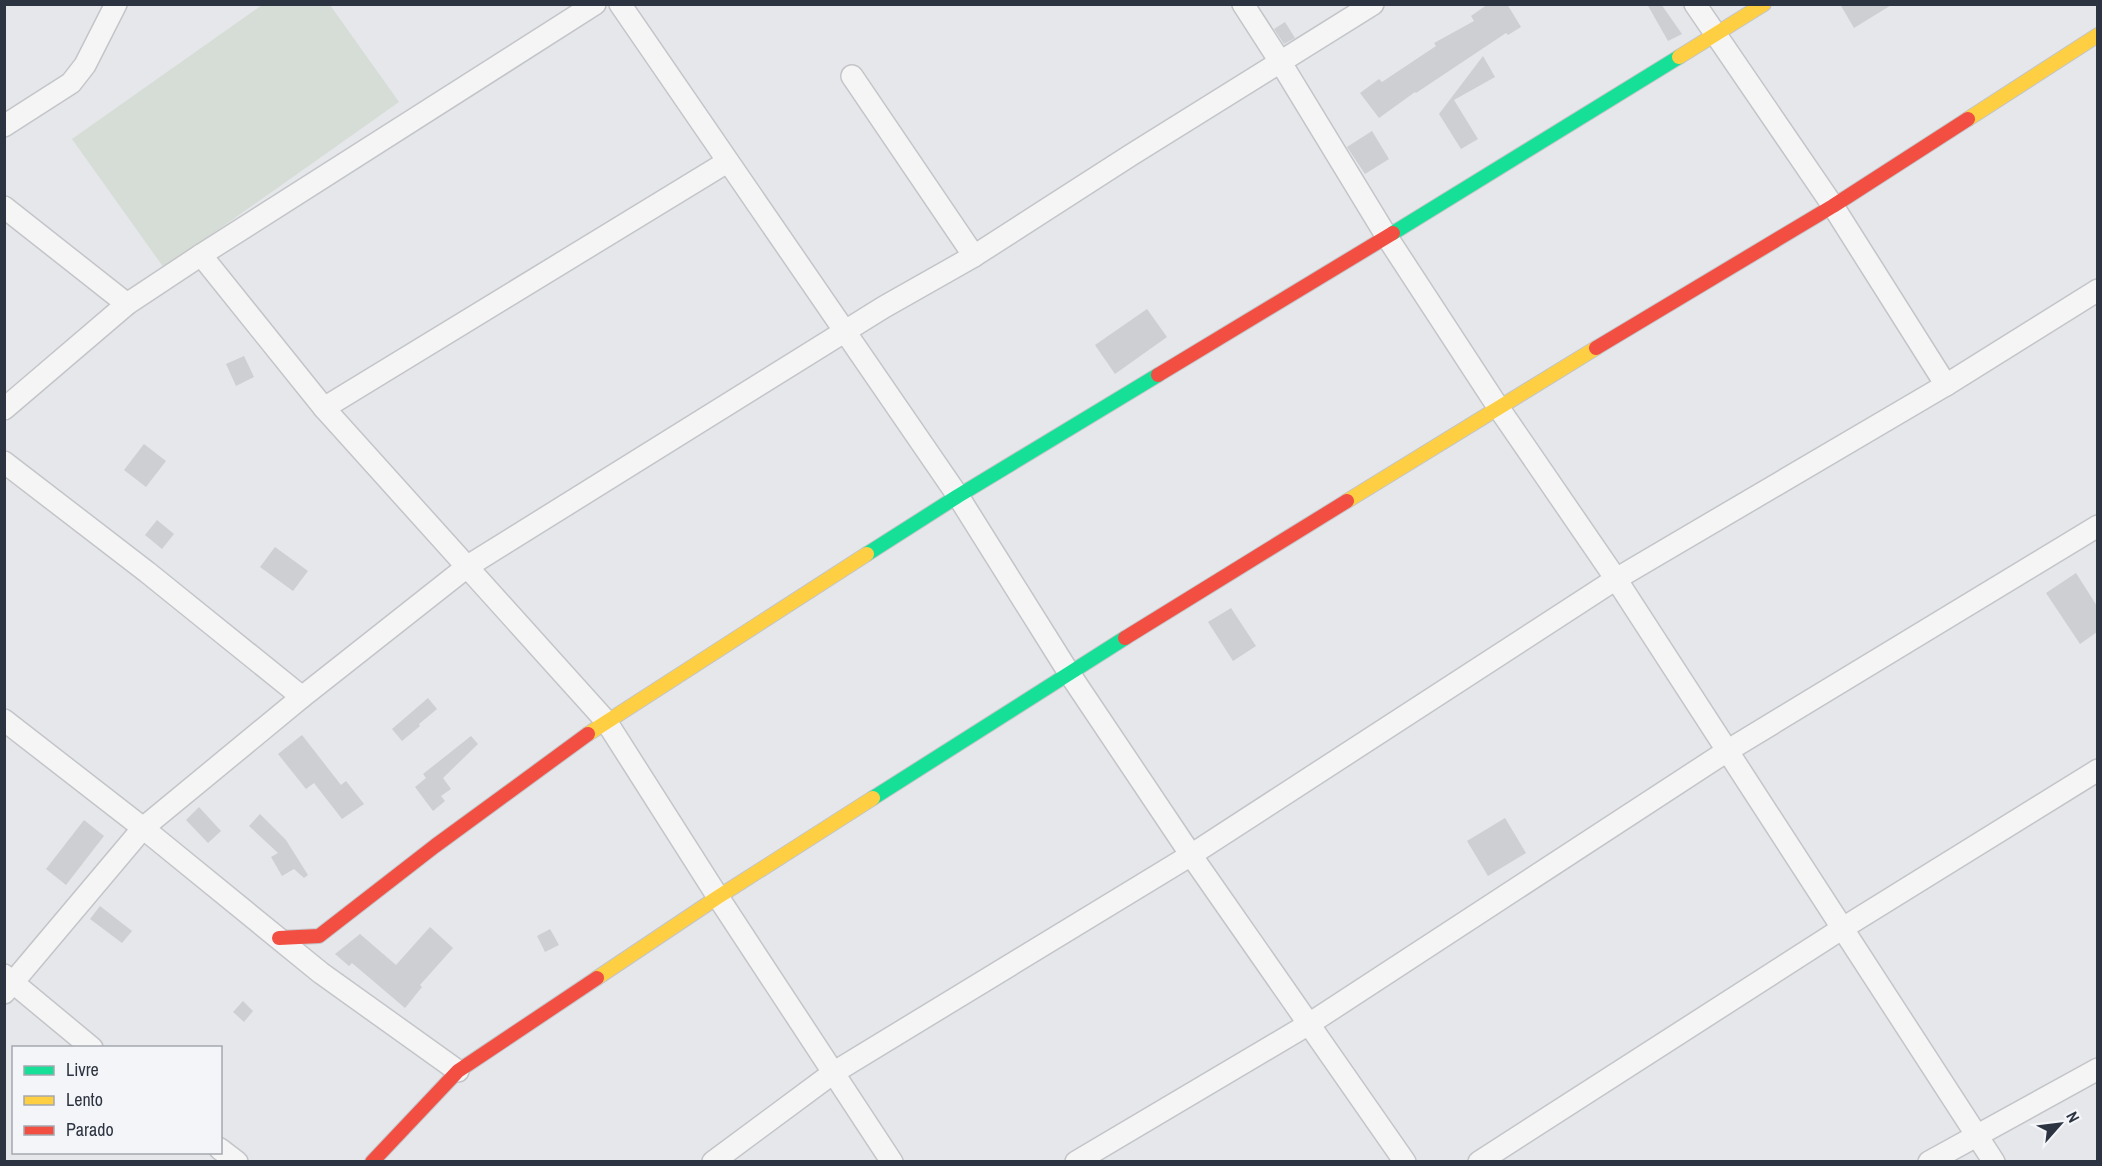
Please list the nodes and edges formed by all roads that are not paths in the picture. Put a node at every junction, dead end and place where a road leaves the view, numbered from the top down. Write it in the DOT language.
graph roads {
  1 [pos="595,4"];
  2 [pos="620,4"];
  3 [pos="1243,4"];
  4 [pos="1373,4"];
  5 [pos="1695,4"];
  6 [pos="1764,4"];
  7 [pos="114,6"];
  8 [pos="2097,35"];
  9 [pos="1716,36"];
  10 [pos="1281,63"];
  11 [pos="852,76"];
  12 [pos="4,126"];
  13 [pos="727,162"];
  14 [pos="1833,206"];
  15 [pos="4,207"];
  16 [pos="1387,237"];
  17 [pos="201,255"];
  18 [pos="974,256"];
  19 [pos="2097,290"];
  20 [pos="127,304"];
  21 [pos="845,332"];
  22 [pos="1946,385"];
  23 [pos="1498,407"];
  24 [pos="324,408"];
  25 [pos="4,409"];
  26 [pos="4,462"];
  27 [pos="958,496"];
  28 [pos="2097,526"];
  29 [pos="468,566"];
  30 [pos="1616,579"];
  31 [pos="1069,674"];
  32 [pos="302,697"];
  33 [pos="4,720"];
  34 [pos="606,721"];
  35 [pos="1727,751"];
  36 [pos="2097,770"];
  37 [pos="143,828"];
  38 [pos="1191,855"];
  39 [pos="718,897"];
  40 [pos="1843,928"];
  41 [pos="319,936"];
  42 [pos="279,938"];
  43 [pos="321,973"];
  44 [pos="8,983"];
  45 [pos="1309,1024"];
  46 [pos="91,1046"];
  47 [pos="2097,1069"];
  48 [pos="458,1071"];
  49 [pos="833,1073"];
  50 [pos="1977,1134"];
  51 [pos="222,1150"];
  52 [pos="237,1161"];
  53 [pos="372,1161"];
  54 [pos="713,1161"];
  55 [pos="892,1161"];
  56 [pos="1076,1161"];
  57 [pos="1405,1161"];
  58 [pos="1479,1161"];
  59 [pos="1929,1161"];
  60 [pos="1994,1161"];
  1 -- 17 [label="street"];
  2 -- 13 [label="street"];
  3 -- 10 [label="street"];
  4 -- 10 [label="street"];
  5 -- 9 [label="street"];
  6 -- 9 [label="street"];
  7 -- 12 [label="street"];
  8 -- 14 [label="street"];
  9 -- 14 [label="street"];
  9 -- 16 [label="street"];
  10 -- 16 [label="street"];
  10 -- 18 [label="street"];
  11 -- 18 [label="street"];
  13 -- 21 [label="street"];
  13 -- 24 [label="street"];
  14 -- 22 [label="street"];
  14 -- 23 [label="street"];
  15 -- 20 [label="street"];
  16 -- 23 [label="street"];
  16 -- 27 [label="street"];
  17 -- 20 [label="street"];
  17 -- 24 [label="street"];
  18 -- 21 [label="street"];
  19 -- 22 [label="street"];
  20 -- 25 [label="street"];
  21 -- 27 [label="street"];
  21 -- 29 [label="street"];
  22 -- 30 [label="street"];
  23 -- 30 [label="street"];
  23 -- 31 [label="street"];
  24 -- 29 [label="street"];
  26 -- 32 [label="street"];
  27 -- 31 [label="street"];
  27 -- 34 [label="street"];
  28 -- 35 [label="street"];
  29 -- 32 [label="street"];
  29 -- 34 [label="street"];
  30 -- 35 [label="street"];
  30 -- 38 [label="street"];
  31 -- 38 [label="street"];
  31 -- 39 [label="street"];
  32 -- 37 [label="street"];
  33 -- 37 [label="street"];
  34 -- 39 [label="street"];
  34 -- 41 [label="street"];
  35 -- 40 [label="street"];
  35 -- 45 [label="street"];
  36 -- 40 [label="street"];
  37 -- 42 [label="street"];
  37 -- 44 [label="street"];
  38 -- 45 [label="street"];
  38 -- 49 [label="street"];
  39 -- 48 [label="street"];
  39 -- 49 [label="street"];
  40 -- 50 [label="street"];
  40 -- 58 [label="street"];
  41 -- 42 [label="street"];
  41 -- 43 [label="street"];
  42 -- 43 [label="street"];
  43 -- 48 [label="street"];
  44 -- 46 [label="street"];
  45 -- 56 [label="street"];
  45 -- 57 [label="street"];
  47 -- 50 [label="street"];
  48 -- 53 [label="street"];
  49 -- 54 [label="street"];
  49 -- 55 [label="street"];
  50 -- 59 [label="street"];
  50 -- 60 [label="street"];
  51 -- 52 [label="street"];
}
